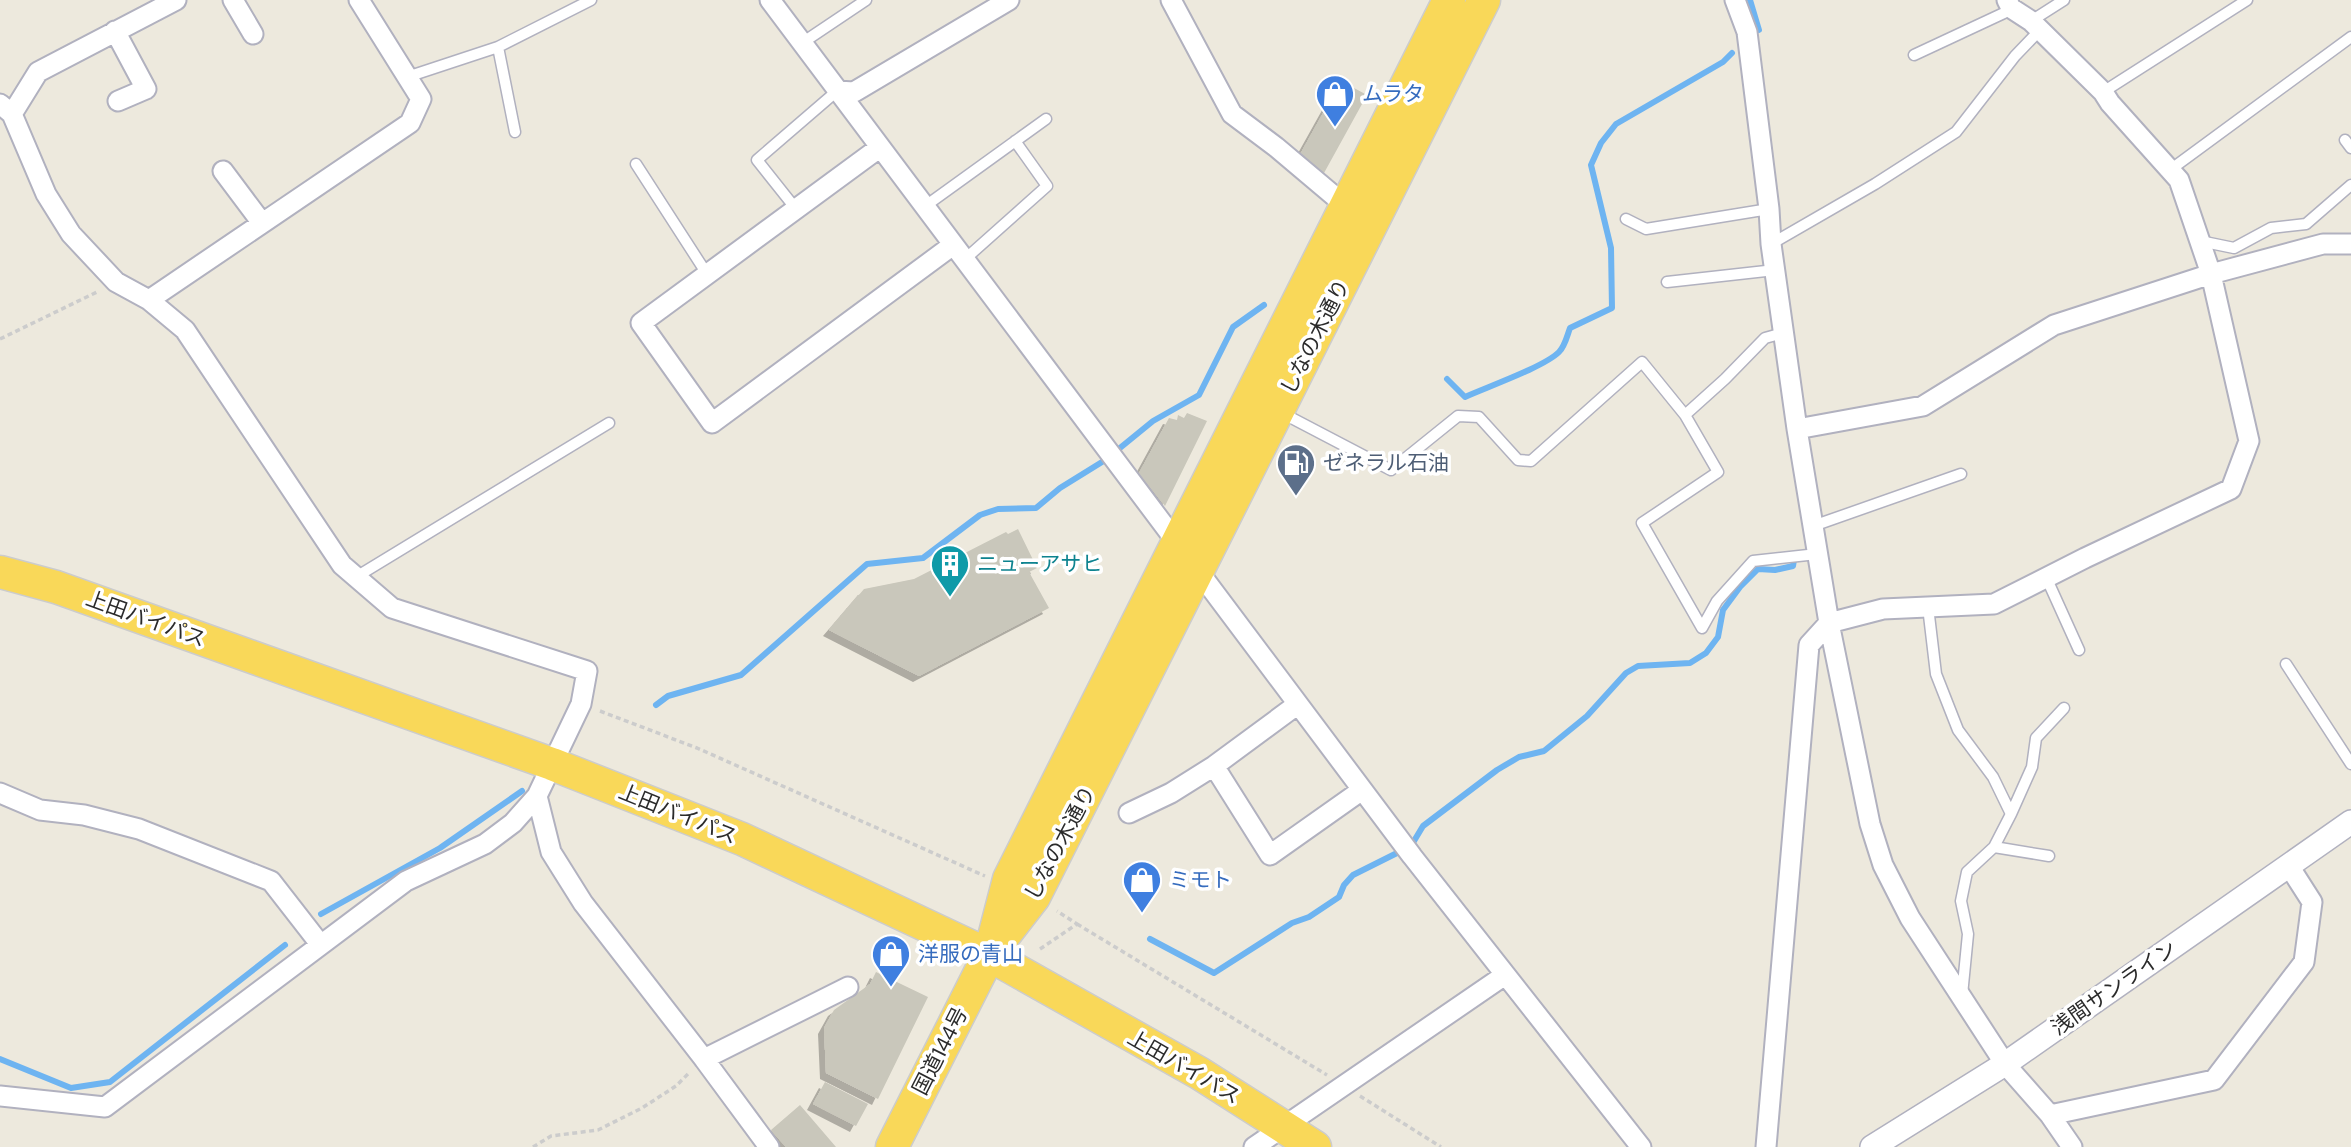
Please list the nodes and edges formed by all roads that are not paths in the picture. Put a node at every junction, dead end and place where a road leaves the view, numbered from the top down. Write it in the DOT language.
graph roads {
  1 [pos="175,0"];
  2 [pos="233,0"];
  3 [pos="360,0"];
  4 [pos="591,0"];
  5 [pos="770,0"];
  6 [pos="866,0"];
  7 [pos="1009,0"];
  8 [pos="1171,0"];
  9 [pos="1449,0"];
  10 [pos="1484,0"];
  11 [pos="1734,0"];
  12 [pos="2064,0"];
  13 [pos="2248,0"];
  14 [pos="2009,4"];
  15 [pos="2035,26"];
  16 [pos="115,31"];
  17 [pos="253,34"];
  18 [pos="2351,37"];
  19 [pos="802,43"];
  20 [pos="498,47"];
  21 [pos="1914,55"];
  22 [pos="407,77"];
  23 [pos="837,91"];
  24 [pos="2103,92"];
  25 [pos="118,101"];
  26 [pos="6,109"];
  27 [pos="1046,119"];
  28 [pos="515,132"];
  29 [pos="1015,141"];
  30 [pos="879,148"];
  31 [pos="636,164"];
  32 [pos="2170,170"];
  33 [pos="223,172"];
  34 [pos="2351,186"];
  35 [pos="1346,206"];
  36 [pos="924,207"];
  37 [pos="796,209"];
  38 [pos="1769,209"];
  39 [pos="1626,219"];
  40 [pos="262,223"];
  41 [pos="2200,241"];
  42 [pos="1771,244"];
  43 [pos="2351,244"];
  44 [pos="958,252"];
  45 [pos="1775,270"];
  46 [pos="707,274"];
  47 [pos="2211,274"];
  48 [pos="1667,282"];
  49 [pos="149,300"];
  50 [pos="1783,333"];
  51 [pos="1278,411"];
  52 [pos="1685,415"];
  53 [pos="609,423"];
  54 [pos="1797,429"];
  55 [pos="1961,474"];
  56 [pos="1813,526"];
  57 [pos="1178,542"];
  58 [pos="1817,554"];
  59 [pos="1198,570"];
  60 [pos="0,572"];
  61 [pos="356,577"];
  62 [pos="2046,577"];
  63 [pos="1928,607"];
  64 [pos="1829,623"];
  65 [pos="2079,650"];
  66 [pos="2286,664"];
  67 [pos="1298,704"];
  68 [pos="2064,708"];
  69 [pos="552,764"];
  70 [pos="2351,764"];
  71 [pos="1214,766"];
  72 [pos="1362,790"];
  73 [pos="0,793"];
  74 [pos="537,796"];
  75 [pos="1129,813"];
  76 [pos="2011,814"];
  77 [pos="2351,822"];
  78 [pos="1994,846"];
  79 [pos="2049,856"];
  80 [pos="2289,866"];
  81 [pos="320,944"];
  82 [pos="989,956"];
  83 [pos="1505,975"];
  84 [pos="848,987"];
  85 [pos="1961,997"];
  86 [pos="704,1059"];
  87 [pos="2005,1064"];
  88 [pos="0,1096"];
  89 [pos="2050,1115"];
  90 [pos="1283,1127"];
  91 [pos="769,1147"];
  92 [pos="892,1147"];
  93 [pos="1254,1147"];
  94 [pos="1315,1147"];
  95 [pos="1641,1147"];
  96 [pos="1766,1147"];
  97 [pos="1872,1147"];
  98 [pos="2072,1147"];
  1 -- 16 [label="street"];
  2 -- 17 [label="street"];
  3 -- 22 [label="street"];
  4 -- 20 [label="lane"];
  5 -- 19 [label="street"];
  6 -- 19 [label="lane"];
  7 -- 23 [label="street"];
  8 -- 35 [label="street"];
  9 -- 35 [label="highway, しなの木通り"];
  10 -- 51 [label="highway, しなの木通り"];
  11 -- 38 [label="street"];
  12 -- 15 [label="lane"];
  13 -- 24 [label="lane"];
  14 -- 15 [label="street"];
  14 -- 21 [label="lane"];
  15 -- 24 [label="street"];
  15 -- 42 [label="lane"];
  16 -- 25 [label="street"];
  16 -- 26 [label="street"];
  18 -- 32 [label="lane"];
  19 -- 23 [label="street"];
  20 -- 22 [label="lane"];
  20 -- 28 [label="lane"];
  22 -- 40 [label="street"];
  23 -- 30 [label="street"];
  23 -- 37 [label="lane"];
  24 -- 32 [label="street"];
  26 -- 49 [label="street"];
  27 -- 29 [label="lane"];
  29 -- 36 [label="lane"];
  29 -- 44 [label="lane"];
  30 -- 36 [label="street"];
  30 -- 37 [label="street"];
  31 -- 46 [label="lane"];
  32 -- 41 [label="street"];
  33 -- 40 [label="street"];
  34 -- 41 [label="lane"];
  35 -- 57 [label="highway, しなの木通り"];
  36 -- 44 [label="street"];
  37 -- 46 [label="street"];
  38 -- 39 [label="lane"];
  38 -- 42 [label="street"];
  40 -- 49 [label="street"];
  41 -- 47 [label="street"];
  42 -- 45 [label="street"];
  43 -- 47 [label="street"];
  44 -- 46 [label="street"];
  44 -- 57 [label="street"];
  45 -- 48 [label="lane"];
  45 -- 50 [label="street"];
  47 -- 54 [label="street"];
  47 -- 62 [label="street"];
  49 -- 61 [label="street"];
  50 -- 52 [label="lane"];
  50 -- 54 [label="street"];
  51 -- 52 [label="lane"];
  51 -- 59 [label="highway, しなの木通り"];
  52 -- 58 [label="lane"];
  53 -- 61 [label="lane"];
  54 -- 56 [label="street"];
  55 -- 56 [label="lane"];
  56 -- 58 [label="street"];
  57 -- 59 [label="street"];
  57 -- 82 [label="highway, しなの木通り"];
  58 -- 64 [label="street"];
  59 -- 67 [label="street"];
  59 -- 82 [label="highway, しなの木通り"];
  60 -- 69 [label="highway, 上田バイパス"];
  61 -- 69 [label="street"];
  62 -- 63 [label="street"];
  62 -- 65 [label="lane"];
  63 -- 64 [label="street"];
  63 -- 76 [label="lane"];
  64 -- 85 [label="street"];
  64 -- 96 [label="street"];
  66 -- 70 [label="lane"];
  67 -- 71 [label="street"];
  67 -- 72 [label="street"];
  68 -- 76 [label="lane"];
  69 -- 74 [label="street"];
  69 -- 82 [label="highway, 上田バイパス"];
  71 -- 72 [label="street"];
  71 -- 75 [label="street"];
  72 -- 83 [label="street"];
  73 -- 81 [label="street"];
  74 -- 81 [label="street"];
  74 -- 86 [label="street"];
  76 -- 78 [label="lane"];
  77 -- 80 [label="street, 浅間サンライン"];
  78 -- 79 [label="lane"];
  78 -- 85 [label="lane"];
  80 -- 87 [label="street, 浅間サンライン"];
  80 -- 89 [label="street"];
  81 -- 88 [label="street"];
  82 -- 90 [label="highway, 上田バイパス"];
  82 -- 92 [label="highway, 国道144号"];
  83 -- 90 [label="street"];
  83 -- 95 [label="street"];
  84 -- 86 [label="street"];
  85 -- 87 [label="street"];
  86 -- 91 [label="street"];
  87 -- 89 [label="street"];
  87 -- 97 [label="street, 浅間サンライン"];
  89 -- 98 [label="street"];
  90 -- 93 [label="street"];
  90 -- 94 [label="highway, 上田バイパス"];
}
